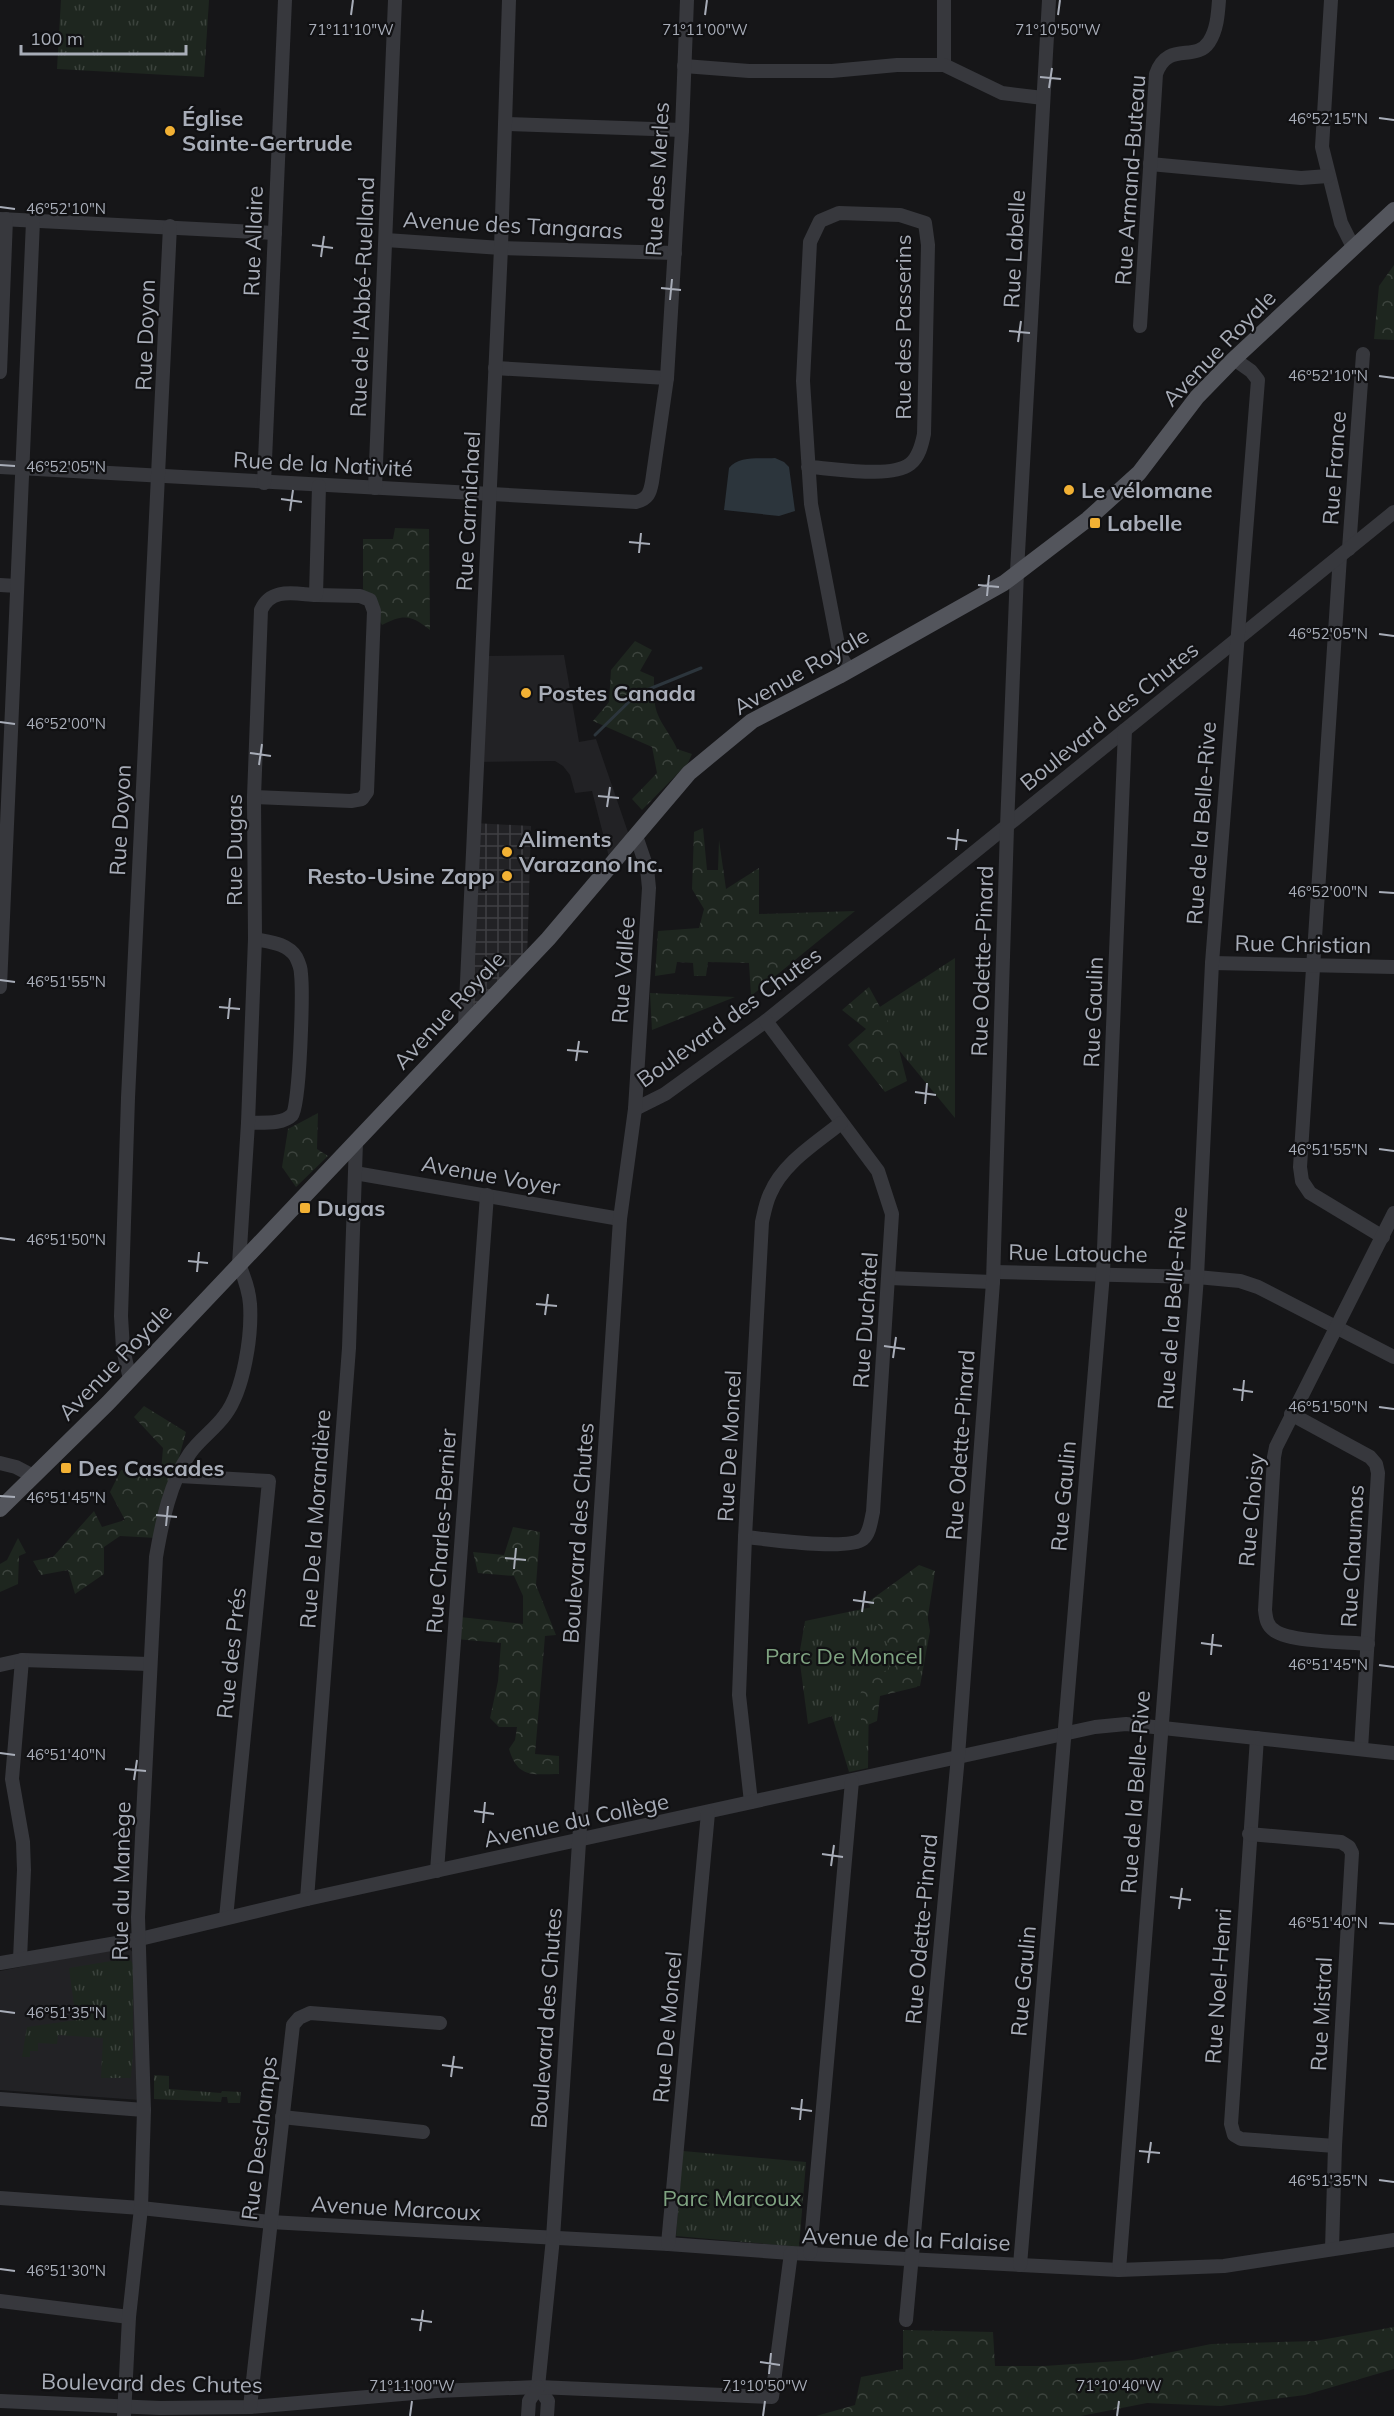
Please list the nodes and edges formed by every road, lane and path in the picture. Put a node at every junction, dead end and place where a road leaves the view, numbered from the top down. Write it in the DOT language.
graph roads {
  1 [pos="285,0"];
  2 [pos="395,0"];
  3 [pos="509,0"];
  4 [pos="687,0"];
  5 [pos="944,0"];
  6 [pos="1049,0"];
  7 [pos="1219,0"];
  8 [pos="1331,0"];
  9 [pos="944,65"];
  10 [pos="684,66"];
  11 [pos="1043,98"];
  12 [pos="505,124"];
  13 [pos="682,130"];
  14 [pos="1150,164"];
  15 [pos="1328,176"];
  16 [pos="1394,210"];
  17 [pos="3,219"];
  18 [pos="33,221"];
  19 [pos="170,226"];
  20 [pos="275,233"];
  21 [pos="386,240"];
  22 [pos="1353,247"];
  23 [pos="501,248"];
  24 [pos="675,253"];
  25 [pos="1140,326"];
  26 [pos="1363,354"];
  27 [pos="1234,359"];
  28 [pos="495,368"];
  29 [pos="0,372"];
  30 [pos="667,378"];
  31 [pos="0,467"];
  32 [pos="808,467"];
  33 [pos="24,468"];
  34 [pos="159,476"];
  35 [pos="264,483"];
  36 [pos="319,486"];
  37 [pos="375,488"];
  38 [pos="490,493"];
  39 [pos="644,500"];
  40 [pos="1394,512"];
  41 [pos="1344,552"];
  42 [pos="1017,571"];
  43 [pos="0,585"];
  44 [pos="17,586"];
  45 [pos="316,595"];
  46 [pos="1236,640"];
  47 [pos="849,670"];
  48 [pos="1125,730"];
  49 [pos="254,797"];
  50 [pos="1007,827"];
  51 [pos="636,836"];
  52 [pos="255,939"];
  53 [pos="1212,963"];
  54 [pos="1314,965"];
  55 [pos="1394,967"];
  56 [pos="0,987"];
  57 [pos="766,1021"];
  58 [pos="465,1025"];
  59 [pos="635,1109"];
  60 [pos="248,1123"];
  61 [pos="840,1124"];
  62 [pos="356,1142"];
  63 [pos="355,1173"];
  64 [pos="487,1195"];
  65 [pos="1394,1214"];
  66 [pos="620,1219"];
  67 [pos="1383,1237"];
  68 [pos="239,1264"];
  69 [pos="1103,1274"];
  70 [pos="994,1277"];
  71 [pos="1197,1277"];
  72 [pos="889,1278"];
  73 [pos="1335,1327"];
  74 [pos="1394,1357"];
  75 [pos="130,1379"];
  76 [pos="1291,1414"];
  77 [pos="0,1463"];
  78 [pos="33,1476"];
  79 [pos="179,1476"];
  80 [pos="0,1509"];
  81 [pos="745,1537"];
  82 [pos="1368,1644"];
  83 [pos="22,1660"];
  84 [pos="149,1664"];
  85 [pos="0,1665"];
  86 [pos="1161,1728"];
  87 [pos="1065,1733"];
  88 [pos="1257,1738"];
  89 [pos="1361,1749"];
  90 [pos="1394,1753"];
  91 [pos="958,1756"];
  92 [pos="852,1781"];
  93 [pos="751,1802"];
  94 [pos="708,1813"];
  95 [pos="1249,1834"];
  96 [pos="579,1841"];
  97 [pos="437,1871"];
  98 [pos="307,1899"];
  99 [pos="226,1918"];
  100 [pos="140,1939"];
  101 [pos="20,1959"];
  102 [pos="0,1964"];
  103 [pos="440,2023"];
  104 [pos="0,2099"];
  105 [pos="144,2110"];
  106 [pos="282,2117"];
  107 [pos="423,2132"];
  108 [pos="1335,2146"];
  109 [pos="0,2198"];
  110 [pos="141,2208"];
  111 [pos="270,2222"];
  112 [pos="553,2238"];
  113 [pos="1394,2240"];
  114 [pos="668,2244"];
  115 [pos="1332,2248"];
  116 [pos="791,2253"];
  117 [pos="810,2253"];
  118 [pos="911,2259"];
  119 [pos="1020,2265"];
  120 [pos="1119,2270"];
  121 [pos="0,2301"];
  122 [pos="129,2317"];
  123 [pos="906,2320"];
  124 [pos="538,2387"];
  125 [pos="0,2401"];
  126 [pos="250,2407"];
  127 [pos="124,2411"];
  128 [pos="528,2416"];
  129 [pos="547,2416"];
  1 -- 20 [label="street, Rue Allaire"];
  2 -- 21 [label="street, Rue de l'Abbé-Ruelland"];
  3 -- 12 [label="street, Rue Carmichael"];
  4 -- 10 [label="street, Rue des Merles"];
  5 -- 9 [label="street"];
  6 -- 11 [label="street, Rue Labelle"];
  7 -- 14 [label="street, Rue Armand-Buteau"];
  8 -- 15 [label="street"];
  9 -- 10 [label="street"];
  9 -- 11 [label="street"];
  10 -- 13 [label="street, Rue des Merles"];
  11 -- 42 [label="street, Rue Labelle"];
  12 -- 13 [label="street"];
  12 -- 23 [label="street, Rue Carmichael"];
  13 -- 24 [label="street, Rue des Merles"];
  14 -- 15 [label="street"];
  14 -- 25 [label="street, Rue Armand-Buteau"];
  15 -- 22 [label="street"];
  16 -- 22 [label="main road, Avenue Royale"];
  17 -- 18 [label="street"];
  17 -- 29 [label="street"];
  18 -- 19 [label="street"];
  18 -- 33 [label="street"];
  19 -- 20 [label="street"];
  19 -- 34 [label="street, Rue Doyon"];
  20 -- 35 [label="street, Rue Allaire"];
  21 -- 23 [label="street, Avenue des Tangaras"];
  21 -- 37 [label="street, Rue de l'Abbé-Ruelland"];
  22 -- 27 [label="main road, Avenue Royale"];
  23 -- 24 [label="street, Avenue des Tangaras"];
  23 -- 28 [label="street, Rue Carmichael"];
  24 -- 30 [label="street, Rue des Merles"];
  26 -- 41 [label="street, Rue France"];
  27 -- 42 [label="main road, Avenue Royale"];
  27 -- 46 [label="street, Rue de la Belle-Rive"];
  28 -- 30 [label="street"];
  28 -- 38 [label="street, Rue Carmichael"];
  30 -- 39 [label="street, Rue des Merles"];
  31 -- 33 [label="street, Rue de la Nativité"];
  32 -- 32 [label="street, Rue des Passerins"];
  32 -- 47 [label="street, Rue des Passerins"];
  33 -- 34 [label="street, Rue de la Nativité"];
  33 -- 44 [label="street"];
  34 -- 35 [label="street, Rue de la Nativité"];
  34 -- 75 [label="street, Rue Doyon"];
  35 -- 36 [label="street, Rue de la Nativité"];
  36 -- 37 [label="street, Rue de la Nativité"];
  36 -- 45 [label="street"];
  37 -- 38 [label="street, Rue de la Nativité"];
  38 -- 39 [label="street, Rue de la Nativité"];
  38 -- 58 [label="street, Rue Carmichael"];
  40 -- 41 [label="street, Boulevard des Chutes"];
  41 -- 46 [label="street, Boulevard des Chutes"];
  41 -- 54 [label="street, Rue France"];
  42 -- 47 [label="main road, Avenue Royale"];
  42 -- 50 [label="street, Rue Odette-Pinard"];
  43 -- 44 [label="street"];
  44 -- 56 [label="street"];
  45 -- 49 [label="street, Rue Dugas"];
  45 -- 49 [label="street"];
  46 -- 48 [label="street, Boulevard des Chutes"];
  46 -- 53 [label="street, Rue de la Belle-Rive"];
  47 -- 51 [label="main road, Avenue Royale"];
  48 -- 50 [label="street, Boulevard des Chutes"];
  48 -- 69 [label="street, Rue Gaulin"];
  49 -- 52 [label="street, Rue Dugas"];
  50 -- 57 [label="street, Boulevard des Chutes"];
  50 -- 70 [label="street, Rue Odette-Pinard"];
  51 -- 58 [label="main road, Avenue Royale"];
  51 -- 59 [label="street, Rue Vallée"];
  52 -- 60 [label="street, Rue Dugas"];
  52 -- 60 [label="street"];
  53 -- 54 [label="street, Rue Christian"];
  53 -- 71 [label="street, Rue de la Belle-Rive"];
  54 -- 55 [label="street, Rue Christian"];
  54 -- 67 [label="street, Rue France"];
  57 -- 59 [label="street, Boulevard des Chutes"];
  57 -- 61 [label="street, Rue Duchâtel"];
  58 -- 62 [label="main road, Avenue Royale"];
  59 -- 66 [label="street, Boulevard des Chutes"];
  60 -- 68 [label="street, Rue Dugas"];
  61 -- 72 [label="street, Rue Duchâtel"];
  61 -- 81 [label="street, Rue De Moncel"];
  62 -- 63 [label="street, Rue De la Morandière"];
  62 -- 68 [label="main road, Avenue Royale"];
  63 -- 64 [label="street, Avenue Voyer"];
  63 -- 98 [label="street, Rue De la Morandière"];
  64 -- 66 [label="street, Avenue Voyer"];
  64 -- 97 [label="street, Rue Charles-Bernier"];
  65 -- 67 [label="street, Rue Choisy"];
  66 -- 96 [label="street, Boulevard des Chutes"];
  67 -- 73 [label="street, Rue Choisy"];
  68 -- 75 [label="main road, Avenue Royale"];
  68 -- 79 [label="street, Rue du Manège"];
  69 -- 70 [label="street, Rue Latouche"];
  69 -- 71 [label="street, Rue Latouche"];
  69 -- 87 [label="street, Rue Gaulin"];
  70 -- 72 [label="street, Rue Latouche"];
  70 -- 91 [label="street, Rue Odette-Pinard"];
  71 -- 73 [label="street, Rue Latouche"];
  71 -- 86 [label="street, Rue de la Belle-Rive"];
  72 -- 81 [label="street, Rue Duchâtel"];
  73 -- 74 [label="street, Rue Latouche"];
  73 -- 76 [label="street, Rue Choisy"];
  75 -- 78 [label="main road, Avenue Royale"];
  76 -- 82 [label="street, Rue Chaumas"];
  76 -- 82 [label="street, Rue Choisy"];
  77 -- 78 [label="street"];
  78 -- 80 [label="main road, Avenue Royale"];
  79 -- 84 [label="street, Rue du Manège"];
  79 -- 99 [label="street, Rue des Prés"];
  81 -- 93 [label="street, Rue De Moncel"];
  82 -- 89 [label="street, Rue Chaumas"];
  83 -- 84 [label="street"];
  83 -- 85 [label="street"];
  83 -- 101 [label="street"];
  84 -- 100 [label="street, Rue du Manège"];
  86 -- 87 [label="street, Avenue du Collège"];
  86 -- 88 [label="street, Avenue du Collège"];
  86 -- 120 [label="street, Rue de la Belle-Rive"];
  87 -- 91 [label="street, Avenue du Collège"];
  87 -- 119 [label="street, Rue Gaulin"];
  88 -- 89 [label="street, Avenue du Collège"];
  88 -- 95 [label="street, Rue Noel-Henri"];
  89 -- 90 [label="street, Avenue du Collège"];
  91 -- 92 [label="street, Avenue du Collège"];
  91 -- 118 [label="street, Rue Odette-Pinard"];
  92 -- 93 [label="street, Avenue du Collège"];
  92 -- 117 [label="street"];
  93 -- 94 [label="street, Avenue du Collège"];
  94 -- 96 [label="street, Avenue du Collège"];
  94 -- 114 [label="street, Rue De Moncel"];
  95 -- 108 [label="street, Rue Mistral"];
  95 -- 108 [label="street, Rue Noel-Henri"];
  96 -- 97 [label="street, Avenue du Collège"];
  96 -- 112 [label="street, Boulevard des Chutes"];
  97 -- 98 [label="street, Avenue du Collège"];
  98 -- 99 [label="street, Avenue du Collège"];
  99 -- 100 [label="street, Avenue du Collège"];
  100 -- 101 [label="street, Avenue du Collège"];
  100 -- 105 [label="street, Rue du Manège"];
  101 -- 102 [label="street, Avenue du Collège"];
  103 -- 106 [label="street, Rue Deschamps"];
  104 -- 105 [label="street"];
  105 -- 110 [label="street, Rue du Manège"];
  106 -- 107 [label="street"];
  106 -- 111 [label="street, Rue Deschamps"];
  108 -- 115 [label="street, Rue Mistral"];
  109 -- 110 [label="street, Avenue Marcoux"];
  110 -- 111 [label="street, Avenue Marcoux"];
  110 -- 122 [label="street, Rue du Manège"];
  111 -- 112 [label="street, Avenue Marcoux"];
  111 -- 126 [label="street, Rue Deschamps"];
  112 -- 114 [label="street, Avenue Marcoux"];
  112 -- 124 [label="street, Boulevard des Chutes"];
  113 -- 115 [label="street, Avenue de la Falaise"];
  114 -- 116 [label="street, Avenue Marcoux"];
  115 -- 120 [label="street, Avenue de la Falaise"];
  116 -- 117 [label="street, Avenue de la Falaise"];
  116 -- 124 [label="street, Avenue de la Falaise"];
  117 -- 118 [label="street, Avenue de la Falaise"];
  118 -- 119 [label="street, Avenue de la Falaise"];
  118 -- 123 [label="street, Rue Odette-Pinard"];
  119 -- 120 [label="street, Avenue de la Falaise"];
  121 -- 122 [label="street"];
  122 -- 127 [label="street, Rue du Manège"];
  124 -- 126 [label="street, Boulevard des Chutes"];
  124 -- 128 [label="street"];
  124 -- 129 [label="street"];
  125 -- 127 [label="street, Boulevard des Chutes"];
  126 -- 127 [label="street, Boulevard des Chutes"];
}
